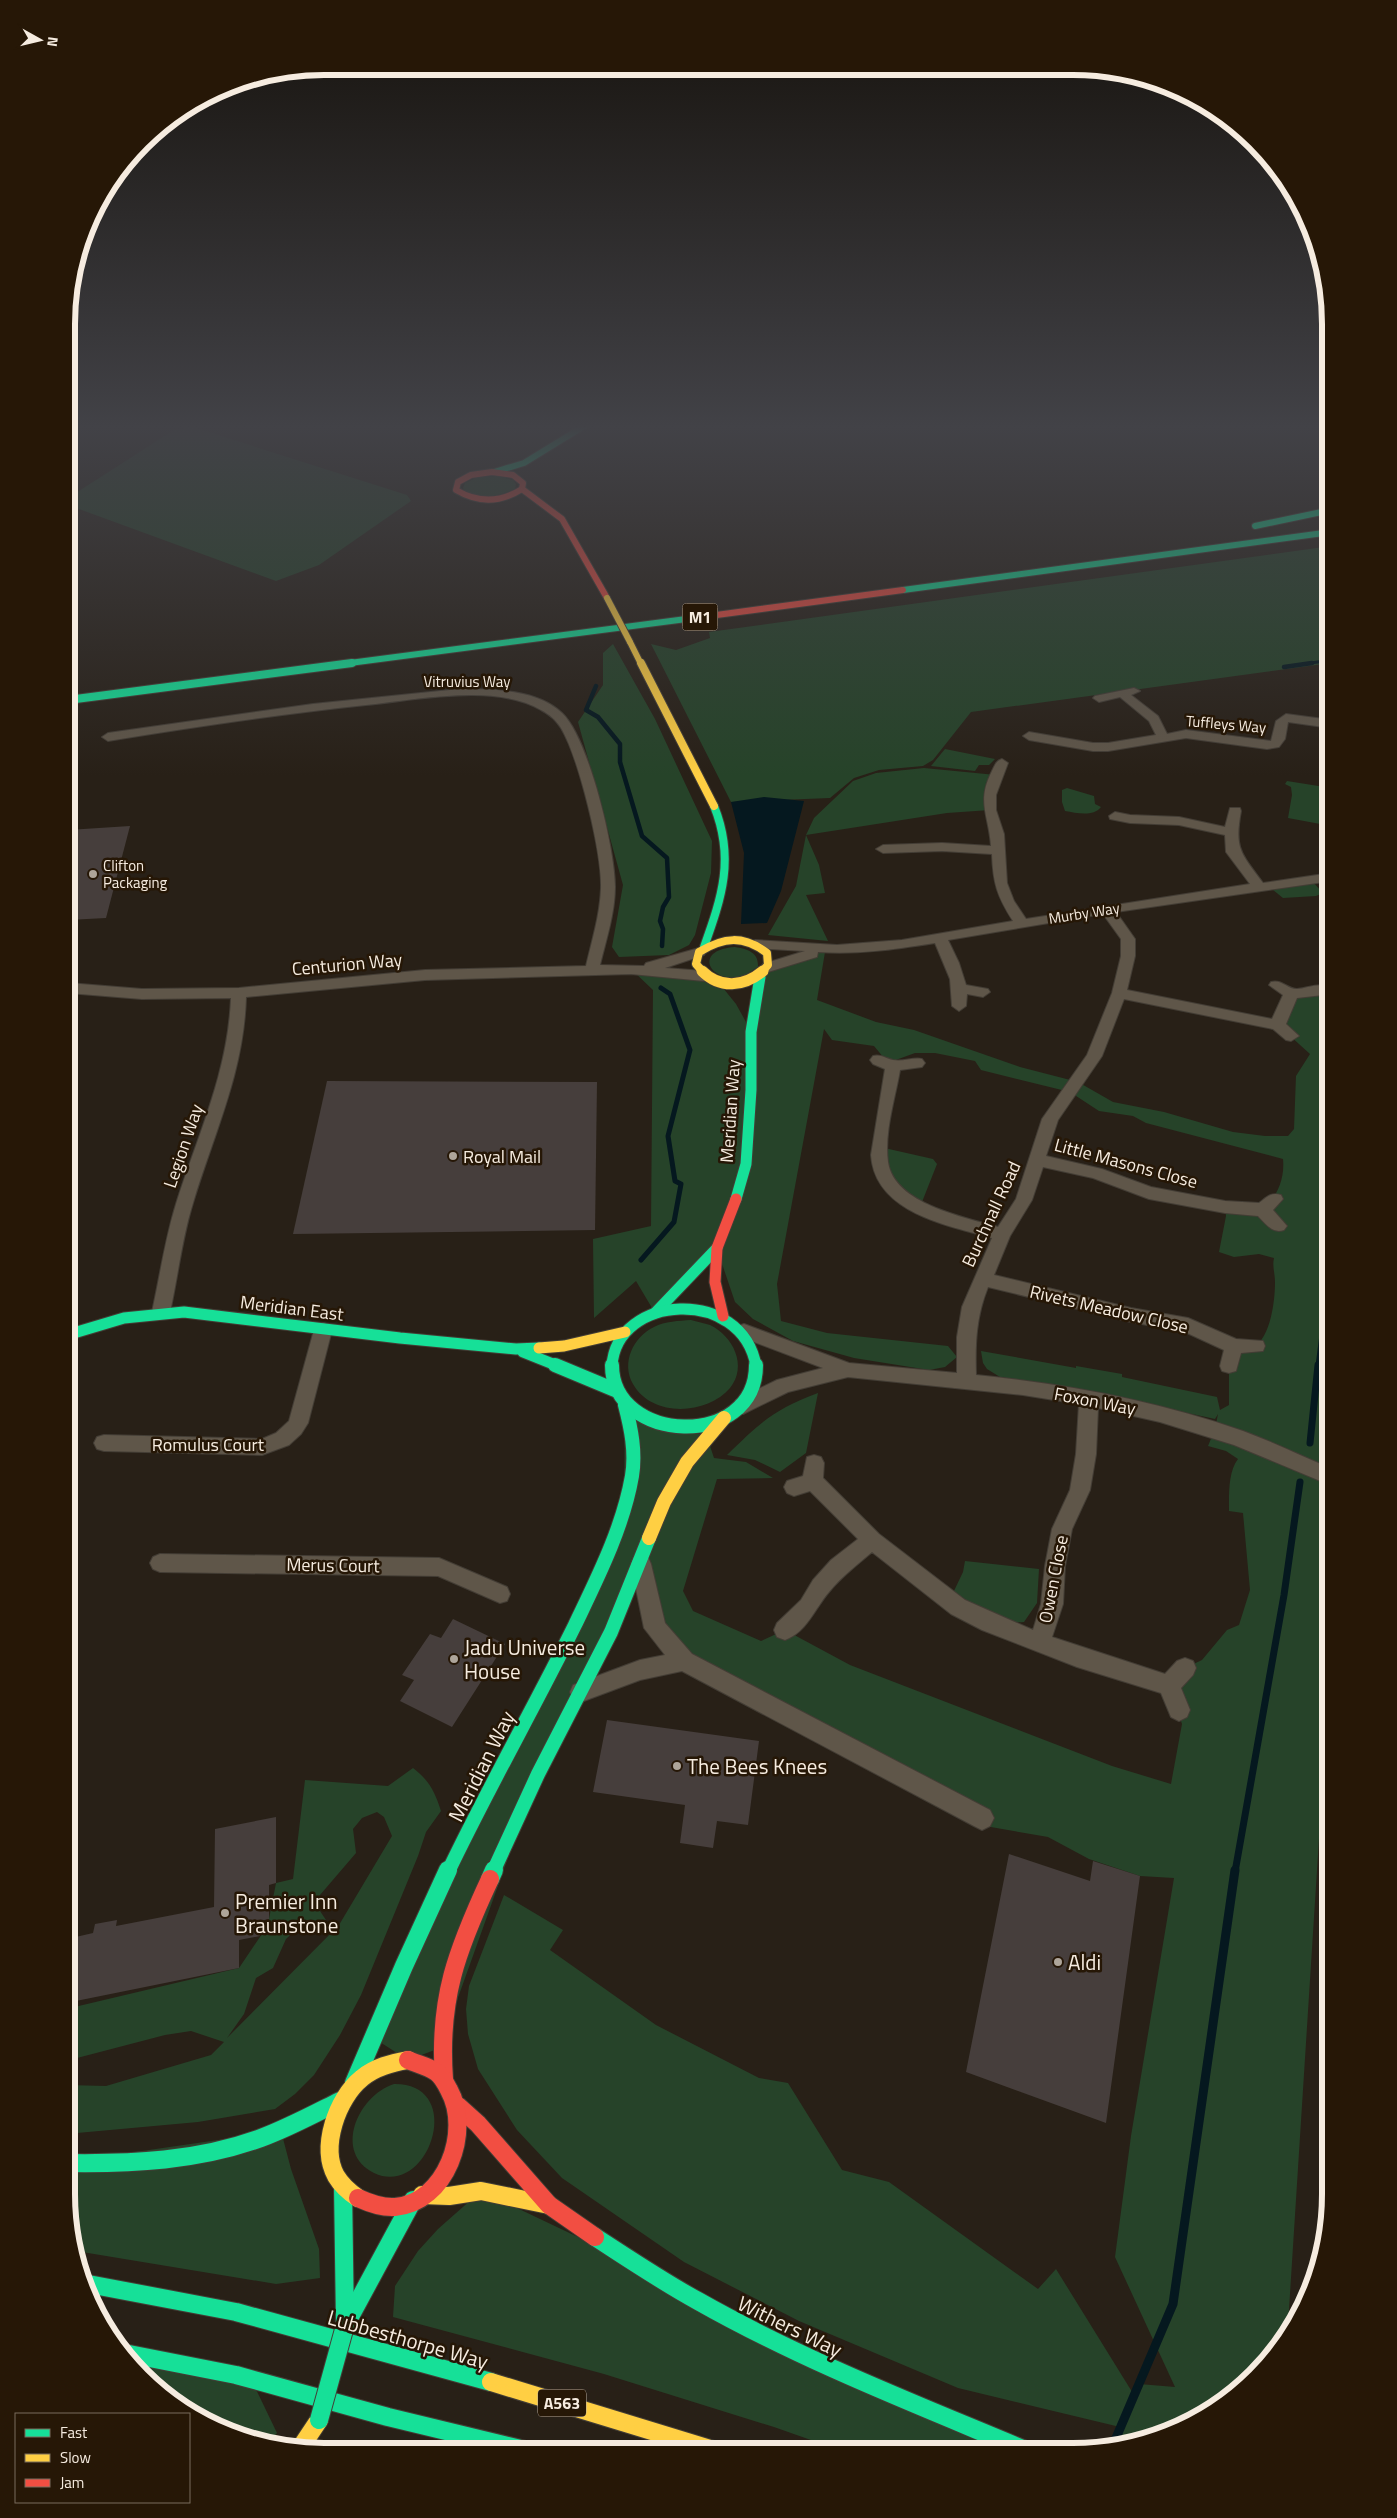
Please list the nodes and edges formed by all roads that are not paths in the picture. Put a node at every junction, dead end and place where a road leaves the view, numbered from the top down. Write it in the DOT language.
graph roads {
  1 [pos="575,541"];
  2 [pos="1266,541"];
  3 [pos="624,611"];
  4 [pos="604,613"];
  5 [pos="1137,690"];
  6 [pos="1123,694"];
  7 [pos="1099,698"];
  8 [pos="75,699"];
  9 [pos="1322,723"];
  10 [pos="1038,734"];
  11 [pos="108,737"];
  12 [pos="1163,738"];
  13 [pos="979,771"];
  14 [pos="1234,811"];
  15 [pos="1100,818"];
  16 [pos="1231,832"];
  17 [pos="879,849"];
  18 [pos="999,850"];
  19 [pos="1322,878"];
  20 [pos="1259,887"];
  21 [pos="718,908"];
  22 [pos="1107,908"];
  23 [pos="1022,923"];
  24 [pos="940,938"];
  25 [pos="749,942"];
  26 [pos="837,949"];
  27 [pos="701,950"];
  28 [pos="631,969"];
  29 [pos="592,970"];
  30 [pos="764,972"];
  31 [pos="704,976"];
  32 [pos="719,983"];
  33 [pos="1276,985"];
  34 [pos="75,989"];
  35 [pos="961,989"];
  36 [pos="1322,990"];
  37 [pos="239,992"];
  38 [pos="983,992"];
  39 [pos="1119,992"];
  40 [pos="1292,994"];
  41 [pos="731,997"];
  42 [pos="959,1006"];
  43 [pos="740,1011"];
  44 [pos="1278,1025"];
  45 [pos="751,1032"];
  46 [pos="1291,1036"];
  47 [pos="917,1063"];
  48 [pos="1038,1160"];
  49 [pos="1278,1226"];
  50 [pos="1002,1235"];
  51 [pos="717,1248"];
  52 [pos="982,1279"];
  53 [pos="161,1312"];
  54 [pos="654,1313"];
  55 [pos="723,1316"];
  56 [pos="323,1330"];
  57 [pos="744,1331"];
  58 [pos="75,1332"];
  59 [pos="625,1332"];
  60 [pos="1234,1346"];
  61 [pos="1256,1346"];
  62 [pos="516,1349"];
  63 [pos="1229,1366"];
  64 [pos="848,1370"];
  65 [pos="967,1381"];
  66 [pos="615,1390"];
  67 [pos="1090,1398"];
  68 [pos="625,1405"];
  69 [pos="731,1414"];
  70 [pos="104,1443"];
  71 [pos="1322,1473"];
  72 [pos="807,1477"];
  73 [pos="872,1540"];
  74 [pos="160,1563"];
  75 [pos="640,1564"];
  76 [pos="500,1594"];
  77 [pos="786,1630"];
  78 [pos="1038,1643"];
  79 [pos="684,1661"];
  80 [pos="1185,1668"];
  81 [pos="1169,1685"];
  82 [pos="581,1692"];
  83 [pos="1179,1710"];
  84 [pos="982,1818"];
  85 [pos="444,2079"];
  86 [pos="354,2083"];
  87 [pos="340,2102"];
  88 [pos="458,2106"];
  89 [pos="75,2163"];
  90 [pos="344,2186"];
  91 [pos="418,2198"];
  92 [pos="549,2205"];
  93 [pos="92,2285"];
  94 [pos="345,2326"];
  95 [pos="135,2355"];
  96 [pos="319,2420"];
  97 [pos="320,2437"];
  98 [pos="305,2442"];
  99 [pos="496,2443"];
  100 [pos="691,2443"];
  101 [pos="1009,2443"];
  1 -- 21 [label="main road, bridge"];
  2 -- 8 [label="main road, M1"];
  3 -- 4 [label="main road"];
  5 -- 6 [label="street"];
  6 -- 7 [label="street"];
  6 -- 12 [label="street"];
  9 -- 12 [label="street, Tuffleys Way"];
  10 -- 12 [label="street, Tuffleys Way"];
  11 -- 29 [label="street, Vitruvius Way"];
  13 -- 18 [label="street"];
  14 -- 16 [label="street"];
  15 -- 16 [label="street"];
  16 -- 20 [label="street"];
  17 -- 18 [label="street"];
  18 -- 23 [label="street"];
  19 -- 20 [label="street, Murby Way"];
  20 -- 22 [label="street, Murby Way"];
  21 -- 25 [label="main road"];
  21 -- 27 [label="main road"];
  22 -- 23 [label="street, Murby Way"];
  22 -- 39 [label="street, Burchnall Road"];
  23 -- 24 [label="street, Murby Way"];
  24 -- 26 [label="street, Murby Way"];
  24 -- 35 [label="street"];
  25 -- 26 [label="street, Murby Way"];
  25 -- 27 [label="main road"];
  25 -- 30 [label="main road"];
  26 -- 30 [label="street, Murby Way"];
  27 -- 28 [label="street, Centurion Way"];
  27 -- 31 [label="main road"];
  28 -- 29 [label="street, Centurion Way"];
  28 -- 31 [label="street, Centurion Way"];
  29 -- 37 [label="street, Centurion Way"];
  30 -- 32 [label="main road"];
  30 -- 45 [label="main road, Meridian Way"];
  31 -- 32 [label="main road"];
  32 -- 41 [label="main road"];
  33 -- 40 [label="street"];
  34 -- 37 [label="street, Centurion Way"];
  35 -- 38 [label="street"];
  35 -- 42 [label="street"];
  36 -- 40 [label="street"];
  37 -- 53 [label="street, Legion Way"];
  39 -- 44 [label="street"];
  39 -- 48 [label="street, Burchnall Road"];
  40 -- 44 [label="street"];
  43 -- 45 [label="main road, Meridian Way"];
  44 -- 46 [label="street"];
  45 -- 51 [label="main road, Meridian Way"];
  47 -- 50 [label="street"];
  48 -- 49 [label="street, Little Masons Close"];
  48 -- 50 [label="street, Burchnall Road"];
  50 -- 52 [label="street, Burchnall Road"];
  51 -- 54 [label="main road, Meridian Way"];
  51 -- 55 [label="main road, Meridian Way"];
  52 -- 60 [label="street, Rivets Meadow Close"];
  52 -- 65 [label="street, Burchnall Road"];
  53 -- 56 [label="main road, Meridian East"];
  53 -- 58 [label="main road, Meridian East"];
  54 -- 55 [label="main road"];
  54 -- 59 [label="main road"];
  55 -- 57 [label="main road"];
  56 -- 62 [label="main road, Meridian East"];
  56 -- 70 [label="street, Romulus Court"];
  57 -- 64 [label="street, Foxon Way"];
  57 -- 69 [label="main road"];
  59 -- 62 [label="main road, Meridian East"];
  59 -- 66 [label="main road"];
  60 -- 61 [label="street, Rivets Meadow Close"];
  60 -- 63 [label="street"];
  62 -- 66 [label="main road, Meridian East"];
  64 -- 65 [label="street, Foxon Way"];
  64 -- 69 [label="street, Foxon Way"];
  65 -- 67 [label="street, Foxon Way"];
  66 -- 68 [label="main road"];
  67 -- 71 [label="street, Foxon Way"];
  67 -- 78 [label="street, Owen Close"];
  68 -- 69 [label="main road"];
  68 -- 86 [label="main road, Meridian Way"];
  69 -- 75 [label="main road"];
  72 -- 73 [label="street, Owen Close"];
  73 -- 77 [label="street"];
  73 -- 78 [label="street, Owen Close"];
  74 -- 76 [label="street, Merus Court"];
  75 -- 79 [label="street"];
  75 -- 82 [label="main road"];
  78 -- 81 [label="street, Owen Close"];
  79 -- 82 [label="street"];
  79 -- 84 [label="street"];
  80 -- 81 [label="street"];
  81 -- 83 [label="street"];
  82 -- 85 [label="main road"];
  85 -- 86 [label="main road"];
  85 -- 88 [label="main road"];
  86 -- 87 [label="main road"];
  87 -- 89 [label="main road"];
  87 -- 90 [label="main road"];
  88 -- 91 [label="main road"];
  88 -- 92 [label="main road, Withers Way"];
  90 -- 91 [label="main road"];
  90 -- 94 [label="main road"];
  91 -- 92 [label="main road, Withers Way"];
  91 -- 94 [label="main road"];
  92 -- 101 [label="main road, Withers Way"];
  93 -- 100 [label="main road, Lubbesthorpe Way / A563"];
  94 -- 96 [label="main road, bridge"];
  95 -- 99 [label="main road"];
  96 -- 97 [label="main road"];
  96 -- 98 [label="main road"];
}
